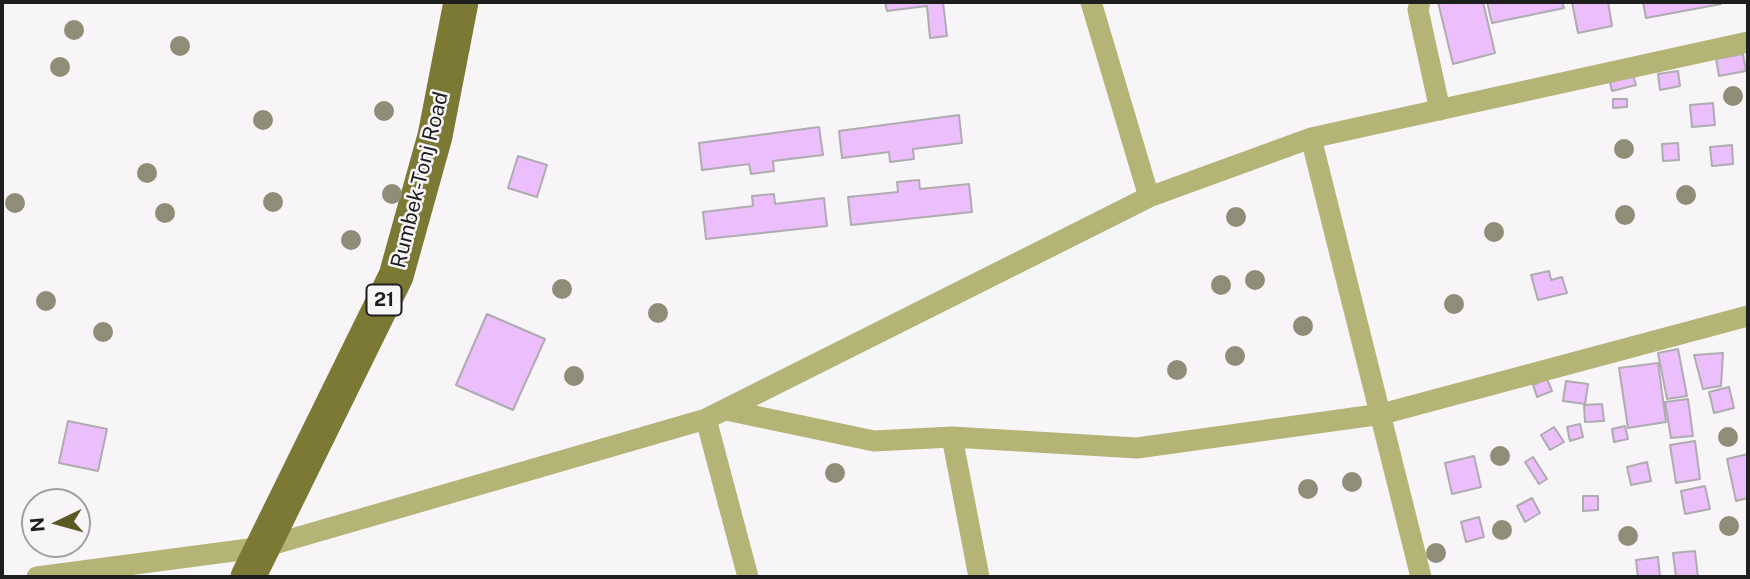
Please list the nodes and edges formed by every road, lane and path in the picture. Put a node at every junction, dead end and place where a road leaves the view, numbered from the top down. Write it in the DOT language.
graph roads {
  1 [pos="461,2"];
  2 [pos="1091,2"];
  3 [pos="1420,2"];
  4 [pos="1748,42"];
  5 [pos="1440,110"];
  6 [pos="1311,138"];
  7 [pos="1149,197"];
  8 [pos="1748,316"];
  9 [pos="726,410"];
  10 [pos="1382,414"];
  11 [pos="706,419"];
  12 [pos="952,437"];
  13 [pos="256,562"];
  14 [pos="37,577"];
  15 [pos="748,577"];
  16 [pos="979,577"];
  17 [pos="1421,577"];
  1 -- 13 [label="main road, Rumbek-Tonj Road / 21"];
  2 -- 7 [label="street"];
  3 -- 5 [label="street"];
  4 -- 5 [label="street"];
  5 -- 6 [label="street"];
  6 -- 7 [label="street"];
  6 -- 10 [label="street"];
  7 -- 9 [label="street"];
  8 -- 10 [label="street"];
  9 -- 11 [label="street"];
  9 -- 12 [label="street"];
  10 -- 12 [label="street"];
  10 -- 17 [label="street"];
  11 -- 13 [label="street"];
  11 -- 15 [label="street"];
  12 -- 16 [label="street"];
  13 -- 14 [label="street"];
}
